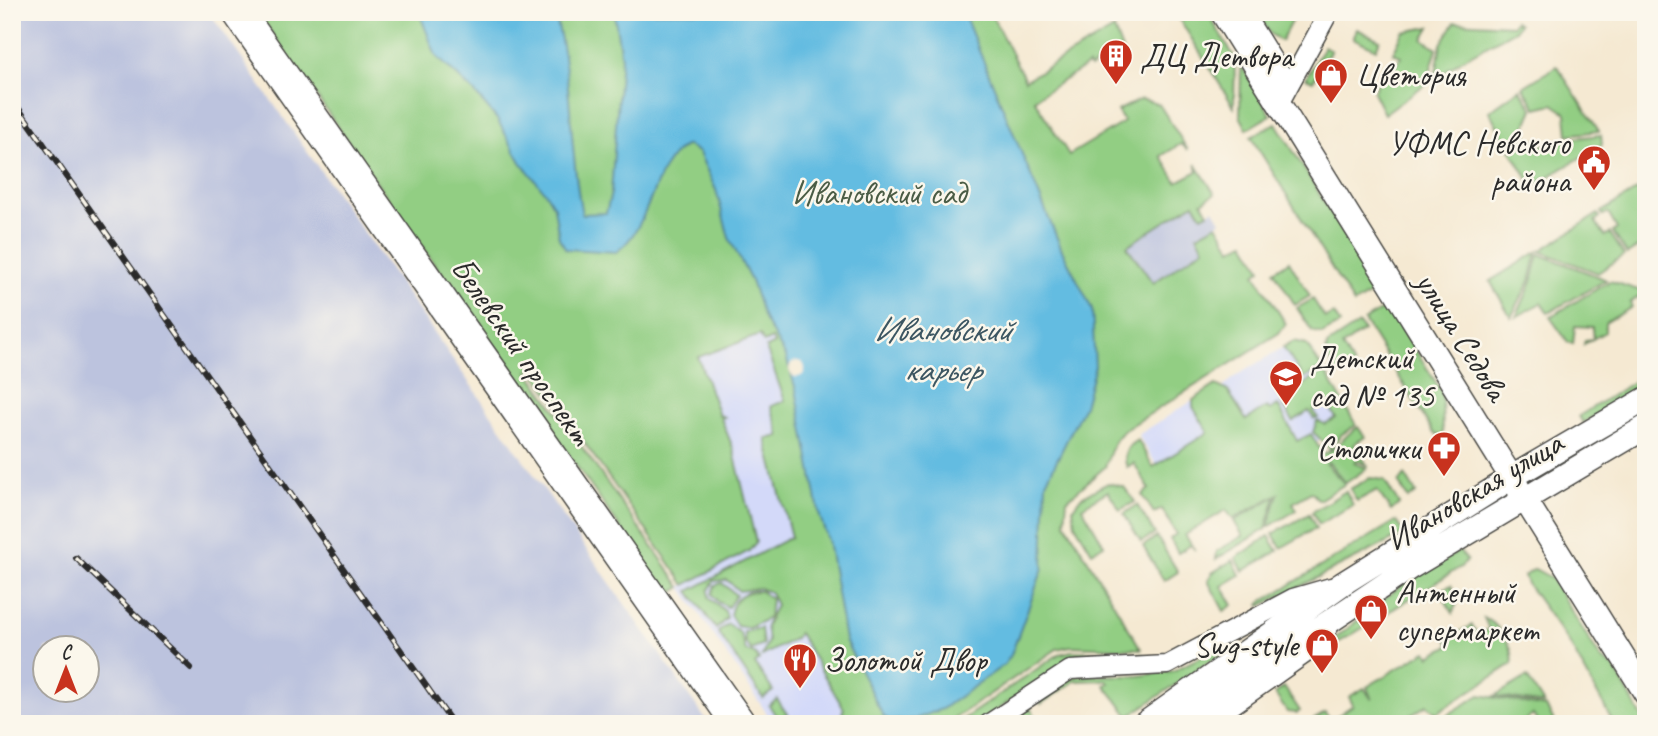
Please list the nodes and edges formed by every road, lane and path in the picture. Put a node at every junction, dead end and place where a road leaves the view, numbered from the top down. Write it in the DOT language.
graph roads {
  1 [pos="230,12"];
  2 [pos="246,12"];
  3 [pos="1222,12"];
  4 [pos="1240,12"];
  5 [pos="1329,12"];
  6 [pos="1284,97"];
  7 [pos="1646,399"];
  8 [pos="1646,427"];
  9 [pos="1518,474"];
  10 [pos="1531,495"];
  11 [pos="1342,584"];
  12 [pos="1337,614"];
  13 [pos="1242,625"];
  14 [pos="1256,646"];
  15 [pos="1646,667"];
  16 [pos="1646,694"];
  17 [pos="730,724"];
  18 [pos="748,724"];
  19 [pos="988,724"];
  20 [pos="1144,724"];
  21 [pos="1176,724"];
  22 [pos="1206,724"];
  1 -- 17 [label="street, Белевский проспект"];
  2 -- 18 [label="street, Белевский проспект"];
  3 -- 6 [label="main road, улица Седова"];
  4 -- 6 [label="main road, улица Седова"];
  5 -- 6 [label="street"];
  6 -- 9 [label="main road, улица Седова"];
  7 -- 9 [label="main road, Ивановская улица"];
  8 -- 10 [label="main road, Ивановская улица"];
  9 -- 10 [label="main road, улица Седова"];
  9 -- 11 [label="main road, Ивановская улица"];
  10 -- 12 [label="main road, Ивановская улица"];
  10 -- 15 [label="main road, улица Седова"];
  10 -- 16 [label="main road, улица Седова"];
  11 -- 13 [label="street, Ивановская улица"];
  11 -- 14 [label="main road, Ивановская улица"];
  12 -- 21 [label="main road, Ивановская улица"];
  12 -- 22 [label="street, Ивановская улица"];
  13 -- 14 [label="street"];
  13 -- 19 [label="street, Ивановская улица"];
  14 -- 20 [label="main road, Ивановская улица"];
}
